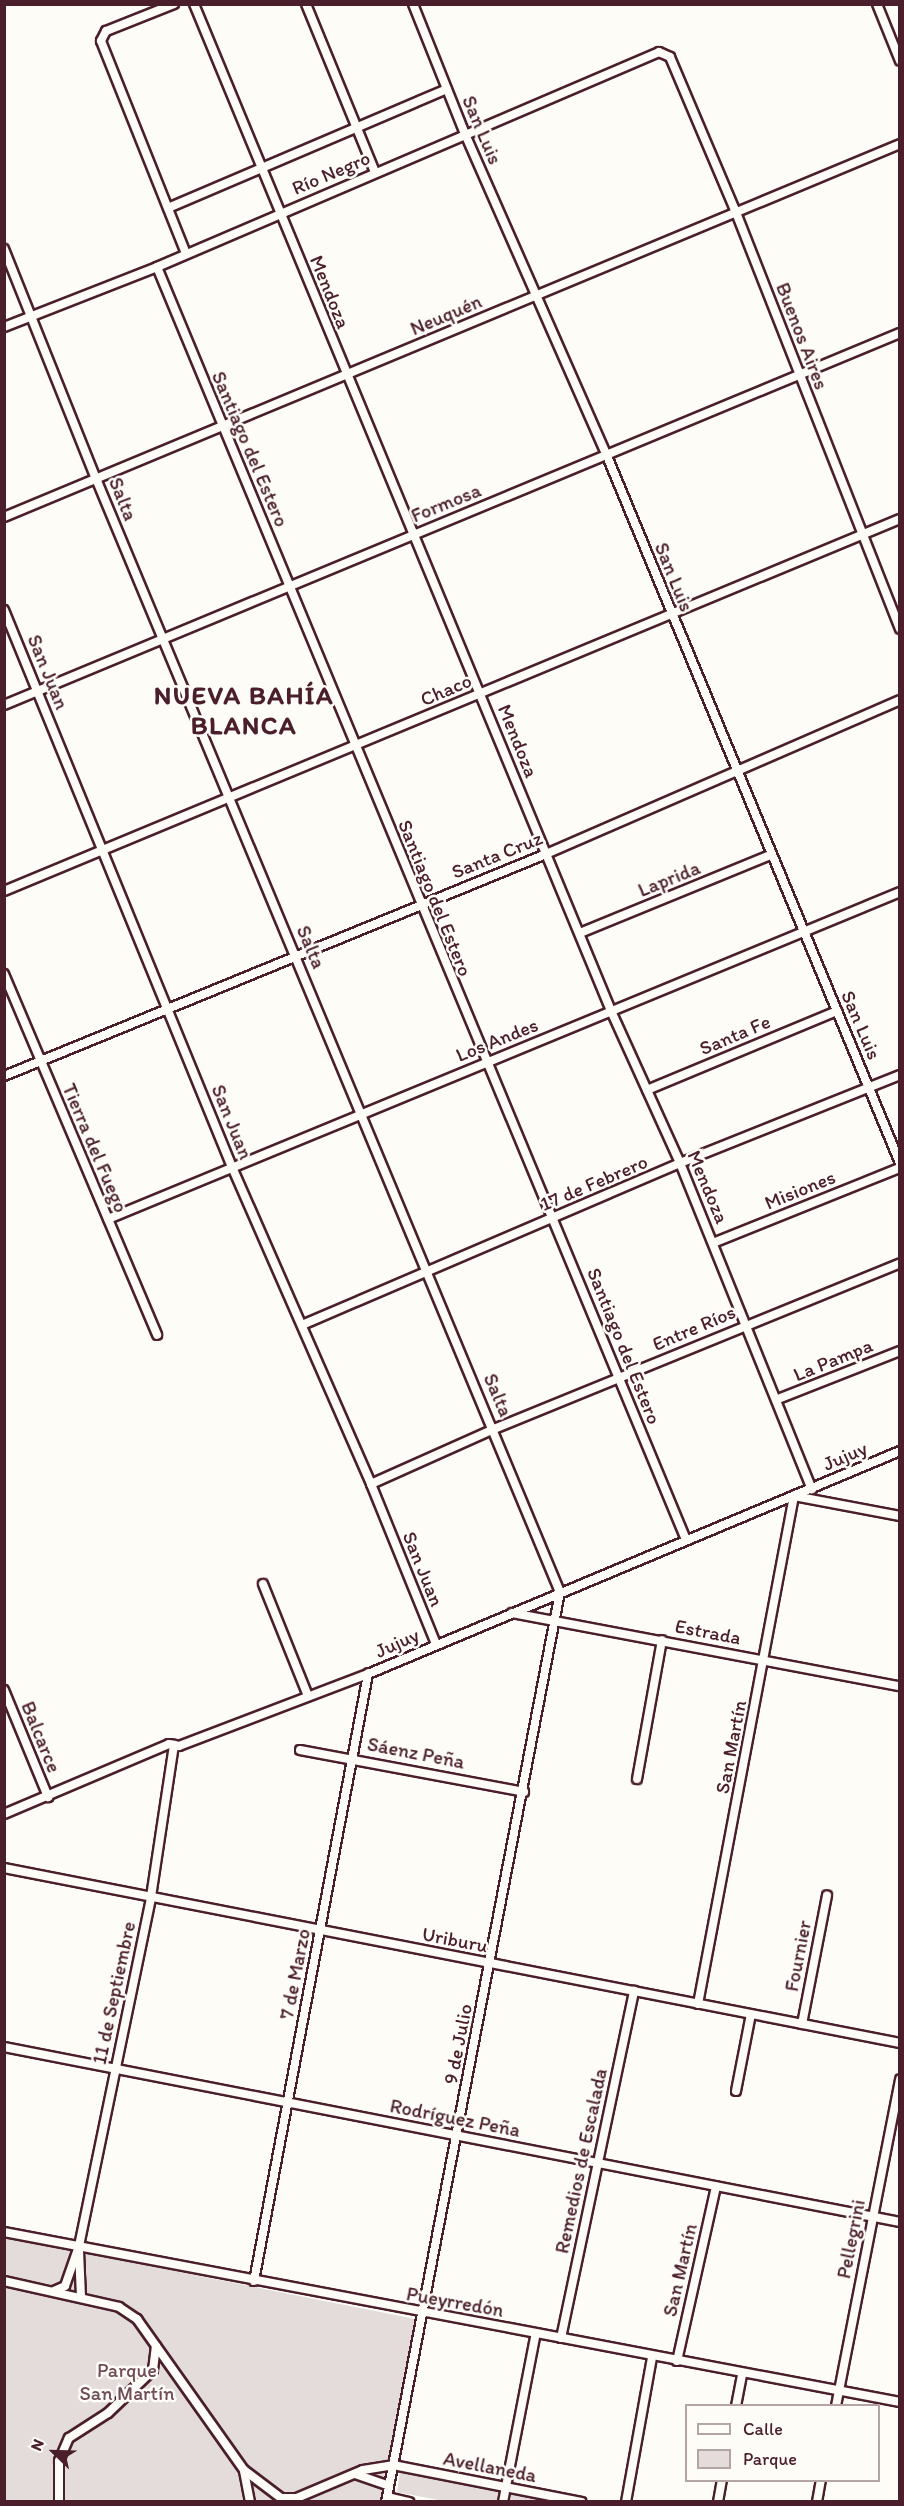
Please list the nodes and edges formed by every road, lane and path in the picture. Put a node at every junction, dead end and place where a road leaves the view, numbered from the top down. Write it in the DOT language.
graph roads {
  1 [pos="174,4"];
  2 [pos="194,4"];
  3 [pos="306,4"];
  4 [pos="413,4"];
  5 [pos="877,4"];
  6 [pos="670,57"];
  7 [pos="900,61"];
  8 [pos="447,89"];
  9 [pos="357,127"];
  10 [pos="465,134"];
  11 [pos="900,144"];
  12 [pos="262,168"];
  13 [pos="375,172"];
  14 [pos="168,208"];
  15 [pos="735,210"];
  16 [pos="280,212"];
  17 [pos="4,249"];
  18 [pos="186,255"];
  19 [pos="157,267"];
  20 [pos="536,295"];
  21 [pos="32,314"];
  22 [pos="4,327"];
  23 [pos="900,333"];
  24 [pos="346,375"];
  25 [pos="800,376"];
  26 [pos="222,426"];
  27 [pos="607,456"];
  28 [pos="97,481"];
  29 [pos="4,516"];
  30 [pos="900,519"];
  31 [pos="413,534"];
  32 [pos="863,534"];
  33 [pos="289,585"];
  34 [pos="4,610"];
  35 [pos="671,613"];
  36 [pos="900,629"];
  37 [pos="162,638"];
  38 [pos="38,690"];
  39 [pos="481,693"];
  40 [pos="900,700"];
  41 [pos="4,705"];
  42 [pos="355,746"];
  43 [pos="736,773"];
  44 [pos="229,797"];
  45 [pos="103,849"];
  46 [pos="546,854"];
  47 [pos="770,855"];
  48 [pos="4,891"];
  49 [pos="900,892"];
  50 [pos="420,904"];
  51 [pos="803,932"];
  52 [pos="580,933"];
  53 [pos="296,955"];
  54 [pos="4,974"];
  55 [pos="168,1008"];
  56 [pos="837,1011"];
  57 [pos="612,1013"];
  58 [pos="40,1061"];
  59 [pos="485,1061"];
  60 [pos="900,1075"];
  61 [pos="4,1076"];
  62 [pos="870,1088"];
  63 [pos="647,1090"];
  64 [pos="362,1115"];
  65 [pos="900,1163"];
  66 [pos="680,1164"];
  67 [pos="232,1167"];
  68 [pos="900,1168"];
  69 [pos="555,1217"];
  70 [pos="108,1220"];
  71 [pos="713,1243"];
  72 [pos="900,1263"];
  73 [pos="429,1272"];
  74 [pos="746,1323"];
  75 [pos="302,1325"];
  76 [pos="157,1335"];
  77 [pos="900,1351"];
  78 [pos="618,1378"];
  79 [pos="778,1399"];
  80 [pos="494,1429"];
  81 [pos="900,1451"];
  82 [pos="371,1484"];
  83 [pos="812,1488"];
  84 [pos="794,1496"];
  85 [pos="900,1516"];
  86 [pos="686,1540"];
  87 [pos="263,1584"];
  88 [pos="560,1592"];
  89 [pos="509,1613"];
  90 [pos="557,1619"];
  91 [pos="662,1640"];
  92 [pos="436,1644"];
  93 [pos="765,1660"];
  94 [pos="368,1674"];
  95 [pos="900,1686"];
  96 [pos="4,1690"];
  97 [pos="308,1696"];
  98 [pos="174,1745"];
  99 [pos="300,1750"];
  100 [pos="352,1757"];
  101 [pos="637,1779"];
  102 [pos="524,1792"];
  103 [pos="48,1797"];
  104 [pos="4,1814"];
  105 [pos="4,1868"];
  106 [pos="827,1895"];
  107 [pos="151,1897"];
  108 [pos="320,1930"];
  109 [pos="490,1963"];
  110 [pos="634,1991"];
  111 [pos="698,2004"];
  112 [pos="752,2014"];
  113 [pos="802,2024"];
  114 [pos="900,2043"];
  115 [pos="4,2047"];
  116 [pos="116,2069"];
  117 [pos="900,2079"];
  118 [pos="736,2091"];
  119 [pos="288,2102"];
  120 [pos="457,2135"];
  121 [pos="598,2163"];
  122 [pos="716,2186"];
  123 [pos="873,2217"];
  124 [pos="900,2222"];
  125 [pos="4,2232"];
  126 [pos="79,2246"];
  127 [pos="4,2281"];
  128 [pos="254,2281"];
  129 [pos="54,2291"];
  130 [pos="81,2297"];
  131 [pos="421,2313"];
  132 [pos="536,2333"];
  133 [pos="561,2338"];
  134 [pos="155,2344"];
  135 [pos="652,2357"];
  136 [pos="677,2361"];
  137 [pos="172,2368"];
  138 [pos="153,2370"];
  139 [pos="742,2375"];
  140 [pos="839,2390"];
  141 [pos="900,2402"];
  142 [pos="736,2404"];
  143 [pos="836,2404"];
  144 [pos="393,2465"];
  145 [pos="244,2470"];
  146 [pos="353,2474"];
  147 [pos="722,2482"];
  148 [pos="821,2482"];
  149 [pos="389,2486"];
  150 [pos="506,2487"];
  151 [pos="386,2499"];
  152 [pos="292,2500"];
  153 [pos="59,2502"];
  154 [pos="250,2502"];
  155 [pos="408,2502"];
  156 [pos="503,2502"];
  157 [pos="581,2502"];
  158 [pos="626,2502"];
  159 [pos="718,2502"];
  160 [pos="817,2502"];
  1 -- 14 [label="street"];
  2 -- 12 [label="street, Mendoza"];
  3 -- 9 [label="street"];
  4 -- 8 [label="street, San Luis"];
  5 -- 7 [label="street"];
  6 -- 10 [label="street, Río Negro"];
  6 -- 15 [label="street, Buenos Aires"];
  8 -- 9 [label="street"];
  8 -- 10 [label="street, San Luis"];
  9 -- 12 [label="street"];
  9 -- 13 [label="street"];
  10 -- 13 [label="street, Río Negro"];
  10 -- 20 [label="street, San Luis"];
  11 -- 15 [label="street, Neuquén"];
  12 -- 14 [label="street"];
  12 -- 16 [label="street, Mendoza"];
  13 -- 16 [label="street, Río Negro"];
  14 -- 18 [label="street"];
  15 -- 20 [label="street, Neuquén"];
  15 -- 25 [label="street, Buenos Aires"];
  16 -- 18 [label="street, Río Negro"];
  16 -- 24 [label="street, Mendoza"];
  17 -- 21 [label="street, Salta"];
  18 -- 19 [label="street, Río Negro"];
  19 -- 21 [label="street, Río Negro"];
  19 -- 26 [label="street, Santiago del Estero"];
  20 -- 24 [label="street, Neuquén"];
  20 -- 27 [label="street, San Luis"];
  21 -- 22 [label="street, Río Negro"];
  21 -- 28 [label="street, Salta"];
  23 -- 25 [label="street, Formosa"];
  24 -- 26 [label="street, Neuquén"];
  24 -- 31 [label="street, Mendoza"];
  25 -- 27 [label="street, Formosa"];
  25 -- 32 [label="street, Buenos Aires"];
  26 -- 28 [label="street, Neuquén"];
  26 -- 33 [label="street, Santiago del Estero"];
  27 -- 31 [label="street, Formosa"];
  27 -- 35 [label="street, San Luis"];
  28 -- 29 [label="street, Neuquén"];
  28 -- 37 [label="street, Salta"];
  30 -- 32 [label="street, Chaco"];
  31 -- 33 [label="street, Formosa"];
  31 -- 39 [label="street, Mendoza"];
  32 -- 35 [label="street, Chaco"];
  32 -- 36 [label="street, Buenos Aires"];
  33 -- 37 [label="street, Formosa"];
  33 -- 42 [label="street, Santiago del Estero"];
  34 -- 38 [label="street, San Juan"];
  35 -- 39 [label="street, Chaco"];
  35 -- 43 [label="street, San Luis"];
  37 -- 38 [label="street, Formosa"];
  37 -- 44 [label="street, Salta"];
  38 -- 41 [label="street, Formosa"];
  38 -- 45 [label="street, San Juan"];
  39 -- 42 [label="street, Chaco"];
  39 -- 46 [label="street, Mendoza"];
  40 -- 43 [label="street, Santa Cruz"];
  42 -- 44 [label="street, Chaco"];
  42 -- 50 [label="street, Santiago del Estero"];
  43 -- 46 [label="street, Santa Cruz"];
  43 -- 47 [label="street, San Luis"];
  44 -- 45 [label="street, Chaco"];
  44 -- 53 [label="street, Salta"];
  45 -- 48 [label="street, Chaco"];
  45 -- 55 [label="street, San Juan"];
  46 -- 50 [label="street, Santa Cruz"];
  46 -- 52 [label="street, Mendoza"];
  47 -- 51 [label="street, San Luis"];
  47 -- 52 [label="street, Laprida"];
  49 -- 51 [label="street, Los Andes"];
  50 -- 53 [label="street, Santa Cruz"];
  50 -- 59 [label="street, Santiago del Estero"];
  51 -- 56 [label="street, San Luis"];
  51 -- 57 [label="street, Los Andes"];
  52 -- 57 [label="street, Mendoza"];
  53 -- 55 [label="street, Santa Cruz"];
  53 -- 64 [label="street, Salta"];
  54 -- 58 [label="street, Tierra del Fuego"];
  55 -- 58 [label="street, Santa Cruz"];
  55 -- 67 [label="street, San Juan"];
  56 -- 62 [label="street, San Luis"];
  56 -- 63 [label="street, Santa Fe"];
  57 -- 59 [label="street, Los Andes"];
  57 -- 63 [label="street, Mendoza"];
  58 -- 61 [label="street, Santa Cruz"];
  58 -- 70 [label="street, Tierra del Fuego"];
  59 -- 64 [label="street, Los Andes"];
  59 -- 69 [label="street, Santiago del Estero"];
  60 -- 62 [label="street, 17 de Febrero"];
  62 -- 65 [label="street, San Luis"];
  62 -- 66 [label="street, 17 de Febrero"];
  63 -- 66 [label="street, Mendoza"];
  64 -- 67 [label="street, Los Andes"];
  64 -- 73 [label="street, Salta"];
  66 -- 69 [label="street, 17 de Febrero"];
  66 -- 71 [label="street, Mendoza"];
  67 -- 70 [label="street, Los Andes"];
  67 -- 75 [label="street, San Juan"];
  68 -- 71 [label="street, Misiones"];
  69 -- 73 [label="street, 17 de Febrero"];
  69 -- 78 [label="street, Santiago del Estero"];
  70 -- 76 [label="street, Tierra del Fuego"];
  71 -- 74 [label="street, Mendoza"];
  72 -- 74 [label="street, Entre Ríos"];
  73 -- 75 [label="street, 17 de Febrero"];
  73 -- 80 [label="street, Salta"];
  74 -- 78 [label="street, Entre Ríos"];
  74 -- 79 [label="street, Mendoza"];
  75 -- 82 [label="street, San Juan"];
  77 -- 79 [label="street, La Pampa"];
  78 -- 80 [label="street, Entre Ríos"];
  78 -- 86 [label="street, Santiago del Estero"];
  79 -- 83 [label="street, Mendoza"];
  80 -- 82 [label="street, Entre Ríos"];
  80 -- 88 [label="street, Salta"];
  81 -- 83 [label="street, Jujuy"];
  82 -- 92 [label="street, San Juan"];
  83 -- 84 [label="street, Jujuy"];
  84 -- 85 [label="street"];
  84 -- 86 [label="street, Jujuy"];
  84 -- 93 [label="street, San Martín"];
  86 -- 88 [label="street, Jujuy"];
  87 -- 97 [label="street"];
  88 -- 89 [label="street, Jujuy"];
  88 -- 90 [label="street, 9 de Julio"];
  89 -- 90 [label="street, Estrada"];
  89 -- 92 [label="street, Jujuy"];
  90 -- 91 [label="street, Estrada"];
  90 -- 102 [label="street, 9 de Julio"];
  91 -- 93 [label="street, Estrada"];
  91 -- 101 [label="street"];
  92 -- 94 [label="street, Jujuy"];
  93 -- 95 [label="street, Estrada"];
  93 -- 111 [label="street, San Martín"];
  94 -- 97 [label="street, Jujuy"];
  94 -- 100 [label="street, 7 de Marzo"];
  96 -- 103 [label="street, Balcarce"];
  97 -- 98 [label="street, Jujuy"];
  98 -- 103 [label="street, Jujuy"];
  98 -- 107 [label="street, 11 de Septiembre"];
  99 -- 100 [label="street, Sáenz Peña"];
  100 -- 102 [label="street, Sáenz Peña"];
  100 -- 108 [label="street, 7 de Marzo"];
  102 -- 109 [label="street, 9 de Julio"];
  103 -- 104 [label="street, Jujuy"];
  105 -- 107 [label="street, Uriburu"];
  106 -- 113 [label="street, Fournier"];
  107 -- 108 [label="street, Uriburu"];
  107 -- 116 [label="street, 11 de Septiembre"];
  108 -- 109 [label="street, Uriburu"];
  108 -- 119 [label="street, 7 de Marzo"];
  109 -- 110 [label="street, Uriburu"];
  109 -- 120 [label="street, 9 de Julio"];
  110 -- 111 [label="street, Uriburu"];
  110 -- 121 [label="street, Remedios de Escalada"];
  111 -- 112 [label="street, Uriburu"];
  112 -- 113 [label="street, Uriburu"];
  112 -- 118 [label="street"];
  113 -- 114 [label="street, Uriburu"];
  115 -- 116 [label="street, Rodríguez Peña"];
  116 -- 119 [label="street, Rodríguez Peña"];
  116 -- 126 [label="street, 11 de Septiembre"];
  117 -- 123 [label="street, Pellegrini"];
  119 -- 120 [label="street, Rodríguez Peña"];
  119 -- 128 [label="street, 7 de Marzo"];
  120 -- 121 [label="street, Rodríguez Peña"];
  120 -- 131 [label="street, 9 de Julio"];
  121 -- 122 [label="street, Rodríguez Peña"];
  121 -- 133 [label="street, Remedios de Escalada"];
  122 -- 123 [label="street, Rodríguez Peña"];
  122 -- 136 [label="street, San Martín"];
  123 -- 124 [label="street, Rodríguez Peña"];
  123 -- 140 [label="street, Pellegrini"];
  125 -- 126 [label="street, Pueyrredón"];
  126 -- 128 [label="street, Pueyrredón"];
  126 -- 129 [label="street"];
  126 -- 130 [label="street"];
  127 -- 129 [label="street"];
  128 -- 131 [label="street, Pueyrredón"];
  129 -- 130 [label="street"];
  130 -- 134 [label="street"];
  131 -- 132 [label="street, Pueyrredón"];
  131 -- 144 [label="street, 9 de Julio"];
  132 -- 133 [label="street, Pueyrredón"];
  132 -- 150 [label="street"];
  133 -- 135 [label="street, Pueyrredón"];
  134 -- 137 [label="street"];
  134 -- 138 [label="street"];
  135 -- 136 [label="street, Pueyrredón"];
  135 -- 158 [label="street"];
  136 -- 139 [label="street, Pueyrredón"];
  137 -- 138 [label="street"];
  137 -- 145 [label="street"];
  138 -- 153 [label="street"];
  139 -- 140 [label="street, Pueyrredón"];
  139 -- 142 [label="street"];
  140 -- 141 [label="street, Pueyrredón"];
  140 -- 143 [label="street, Pellegrini"];
  144 -- 146 [label="street"];
  144 -- 149 [label="street, 9 de Julio"];
  144 -- 150 [label="street, Avellaneda"];
  145 -- 152 [label="street"];
  145 -- 154 [label="street"];
  146 -- 149 [label="street"];
  146 -- 152 [label="street"];
  147 -- 159 [label="street"];
  148 -- 160 [label="street"];
  149 -- 151 [label="street, 9 de Julio"];
  150 -- 156 [label="street"];
  150 -- 157 [label="street, Avellaneda"];
  151 -- 155 [label="street"];
}
